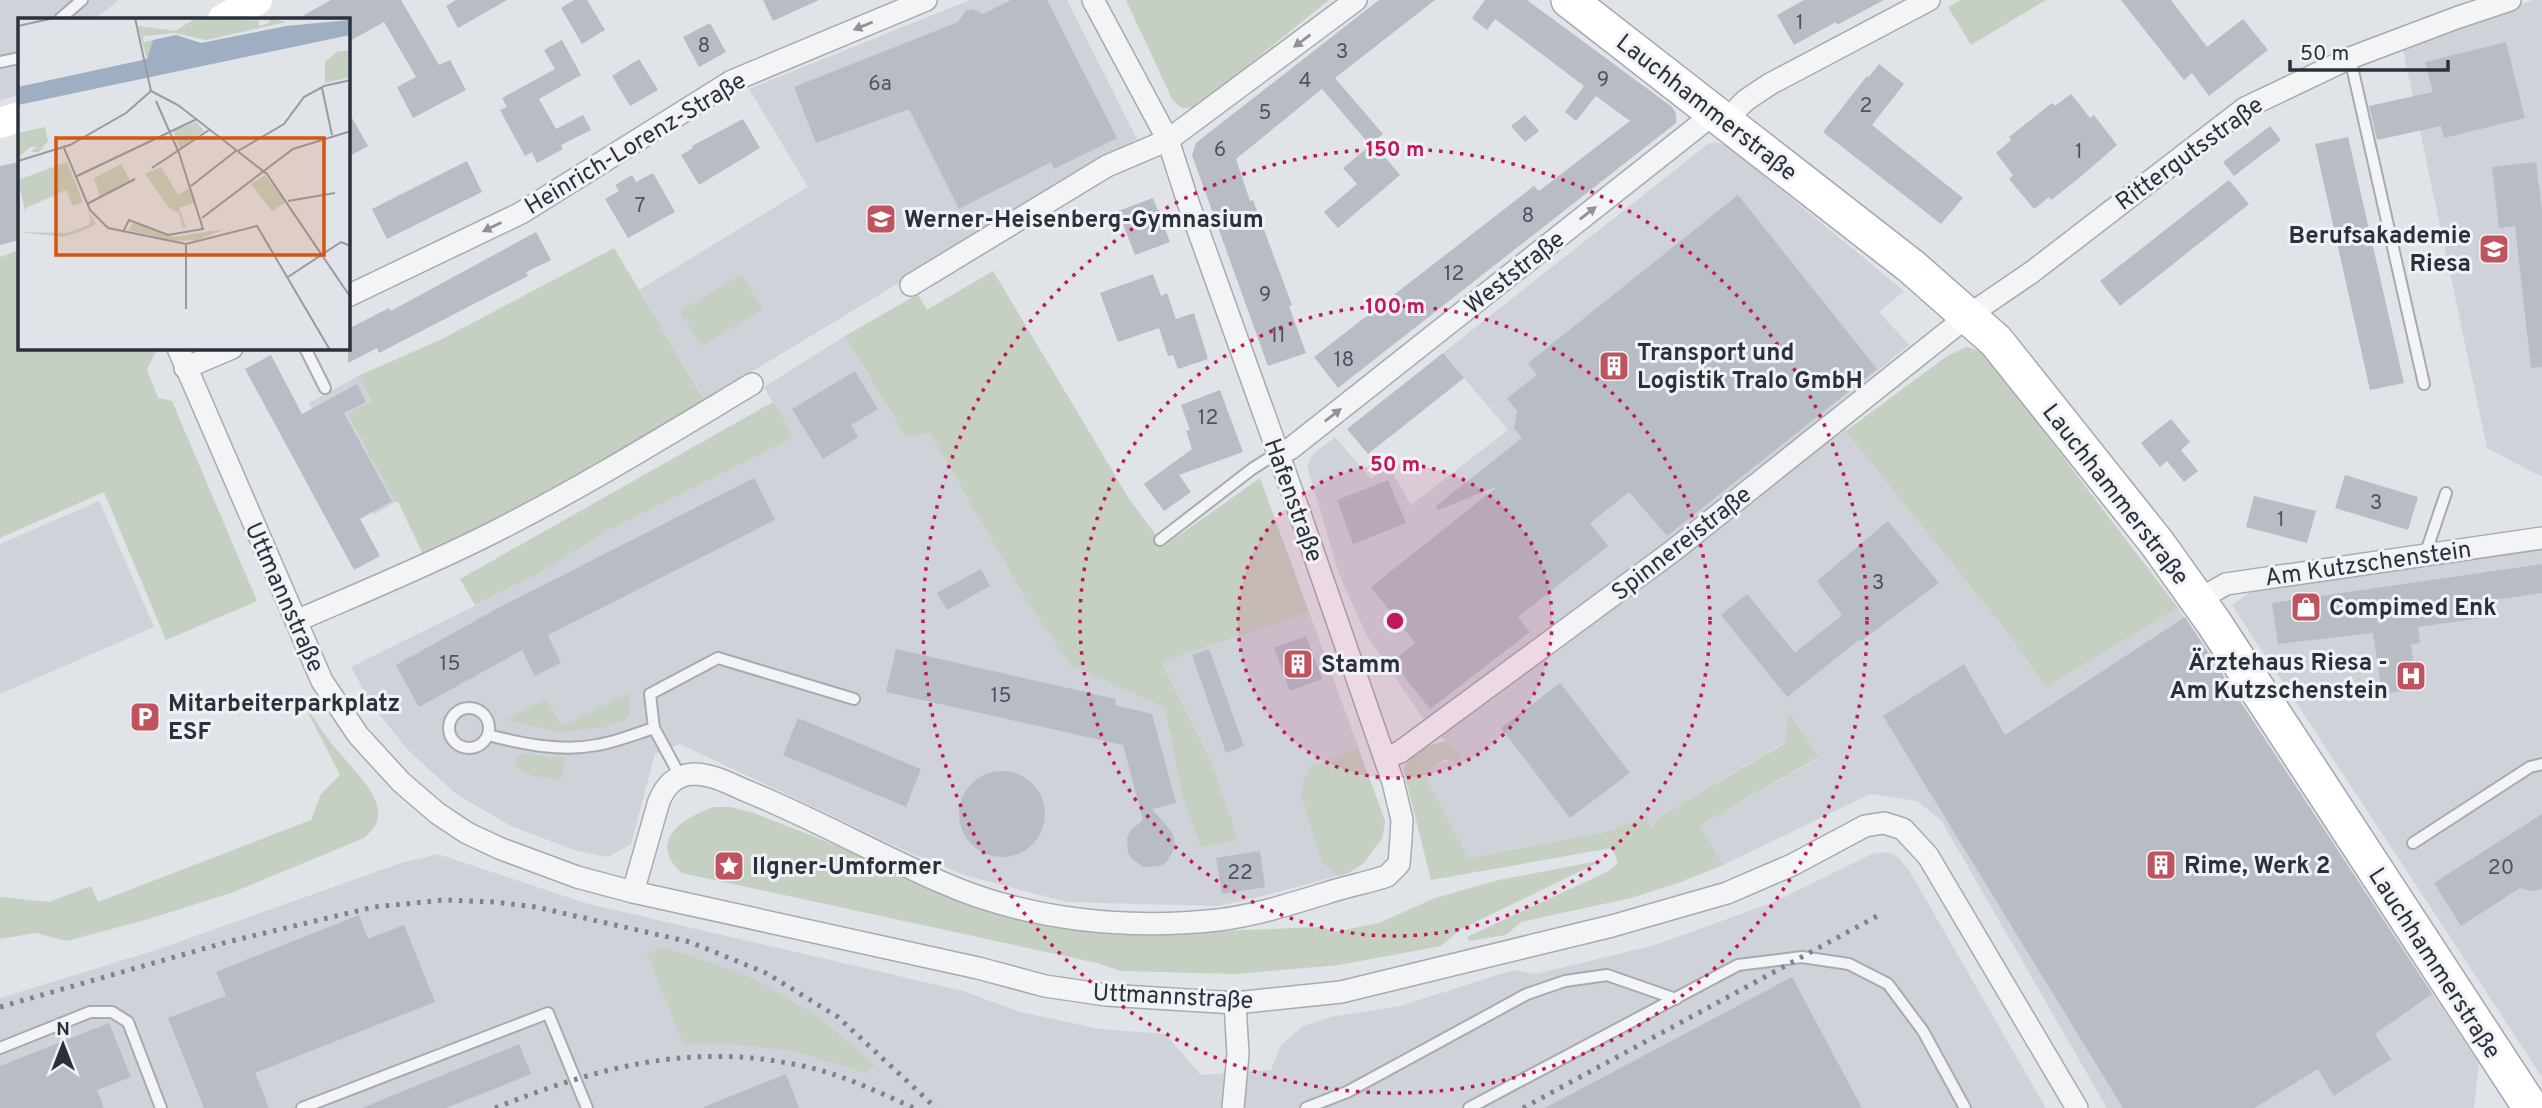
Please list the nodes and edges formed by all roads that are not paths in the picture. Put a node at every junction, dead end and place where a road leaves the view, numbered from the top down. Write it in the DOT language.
graph roads {
  1 [pos="82,0"];
  2 [pos="257,0"];
  3 [pos="926,0"];
  4 [pos="1093,0"];
  5 [pos="1356,0"];
  6 [pos="1569,0"];
  7 [pos="1929,0"];
  8 [pos="2510,0"];
  9 [pos="61,18"];
  10 [pos="225,18"];
  11 [pos="18,58"];
  12 [pos="2350,58"];
  13 [pos="0,62"];
  14 [pos="1721,116"];
  15 [pos="18,117"];
  16 [pos="0,123"];
  17 [pos="1168,140"];
  18 [pos="911,285"];
  19 [pos="350,295"];
  20 [pos="1969,315"];
  21 [pos="222,350"];
  22 [pos="306,350"];
  23 [pos="181,358"];
  24 [pos="752,384"];
  25 [pos="2424,384"];
  26 [pos="325,388"];
  27 [pos="1277,453"];
  28 [pos="2446,493"];
  29 [pos="2542,538"];
  30 [pos="1160,540"];
  31 [pos="2425,555"];
  32 [pos="2198,600"];
  33 [pos="296,621"];
  34 [pos="854,699"];
  35 [pos="654,728"];
  36 [pos="488,735"];
  37 [pos="1385,758"];
  38 [pos="2542,764"];
  39 [pos="680,776"];
  40 [pos="2413,843"];
  41 [pos="633,892"];
  42 [pos="1676,999"];
  43 [pos="1235,1003"];
  44 [pos="0,1048"];
  45 [pos="2532,1104"];
  46 [pos="161,1108"];
  47 [pos="302,1108"];
  48 [pos="587,1108"];
  49 [pos="1233,1108"];
  50 [pos="1306,1108"];
  51 [pos="1469,1108"];
  52 [pos="1965,1108"];
  53 [pos="2077,1108"];
  1 -- 9 [label="lane"];
  2 -- 10 [label="main road"];
  3 -- 19 [label="street, Heinrich-Lorenz-Straße, one-way"];
  4 -- 17 [label="street, Hafenstraße"];
  5 -- 17 [label="street, one-way"];
  6 -- 14 [label="main road, Lauchhammerstraße"];
  7 -- 14 [label="street, Weststraße"];
  8 -- 12 [label="street, Rittergutsstraße"];
  11 -- 13 [label="lane"];
  12 -- 20 [label="street, Rittergutsstraße"];
  12 -- 25 [label="lane"];
  14 -- 20 [label="main road, Lauchhammerstraße"];
  27 -- 14 [label="street, Weststraße, one-way"];
  15 -- 16 [label="main road"];
  17 -- 18 [label="street"];
  17 -- 27 [label="street, Hafenstraße"];
  20 -- 32 [label="main road, Lauchhammerstraße"];
  20 -- 37 [label="street, Spinnereistraße"];
  21 -- 23 [label="street"];
  22 -- 26 [label="lane"];
  23 -- 33 [label="street, Uttmannstraße"];
  24 -- 33 [label="street"];
  27 -- 30 [label="lane"];
  27 -- 37 [label="street, Hafenstraße"];
  28 -- 31 [label="lane"];
  29 -- 31 [label="street, Am Kutzschenstein"];
  31 -- 32 [label="street, Am Kutzschenstein"];
  32 -- 45 [label="main road, Lauchhammerstraße"];
  33 -- 41 [label="street, Uttmannstraße"];
  34 -- 35 [label="lane"];
  35 -- 36 [label="lane"];
  35 -- 39 [label="lane"];
  37 -- 39 [label="street, Hafenstraße"];
  38 -- 40 [label="lane"];
  39 -- 41 [label="street"];
  41 -- 43 [label="street, Uttmannstraße"];
  42 -- 50 [label="lane"];
  42 -- 51 [label="lane"];
  42 -- 52 [label="lane"];
  43 -- 49 [label="street"];
  43 -- 53 [label="street, Uttmannstraße"];
  44 -- 46 [label="lane"];
  47 -- 48 [label="lane"];
}
